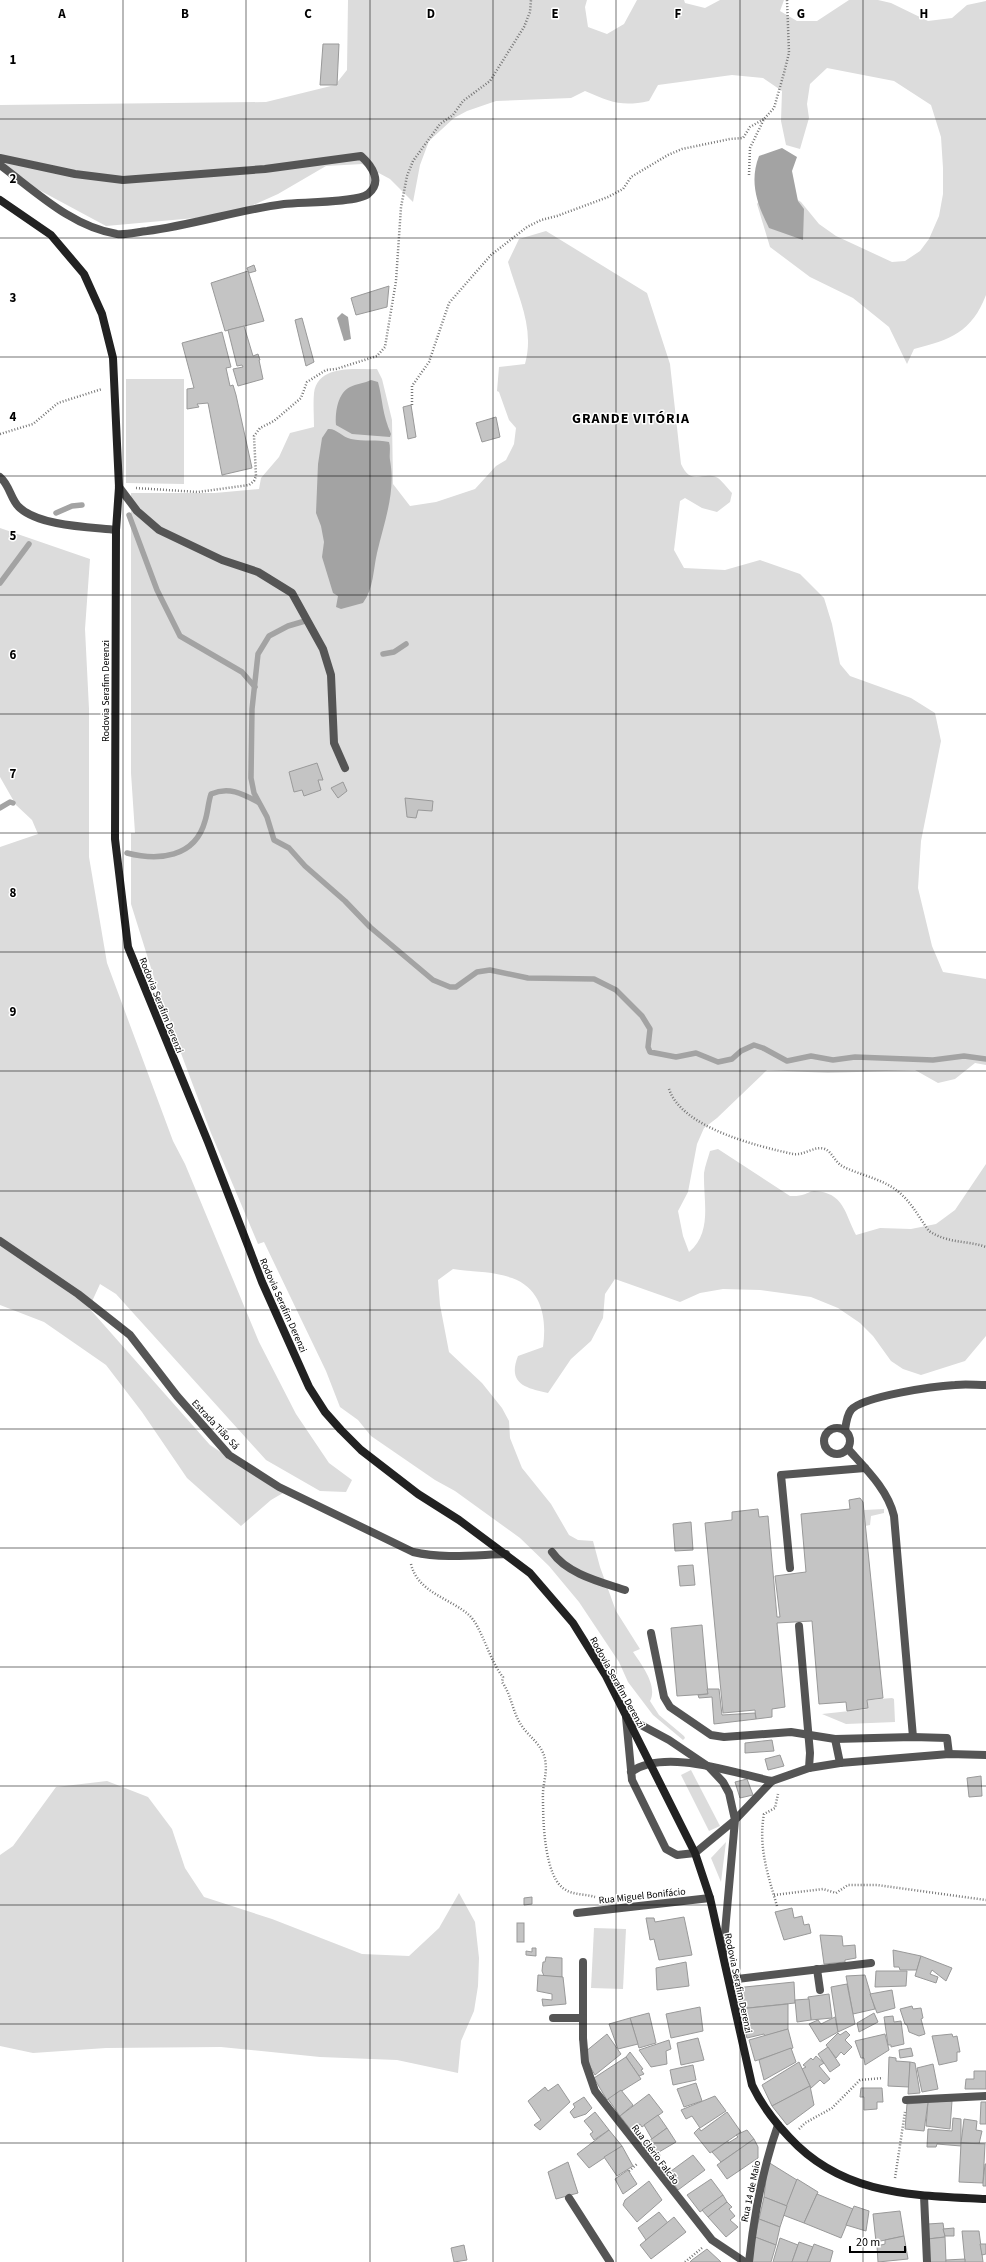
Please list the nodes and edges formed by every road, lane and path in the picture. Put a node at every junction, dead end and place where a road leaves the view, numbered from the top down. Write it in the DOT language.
graph roads {
  1 [pos="531,0"];
  2 [pos="787,0"];
  3 [pos="764,119"];
  4 [pos="0,158"];
  5 [pos="0,165"];
  6 [pos="749,174"];
  7 [pos="0,200"];
  8 [pos="114,386"];
  9 [pos="412,405"];
  10 [pos="0,434"];
  11 [pos="0,477"];
  12 [pos="119,487"];
  13 [pos="116,530"];
  14 [pos="346,768"];
  15 [pos="669,1089"];
  16 [pos="0,1241"];
  17 [pos="986,1247"];
  18 [pos="986,1385"];
  19 [pos="845,1430"];
  20 [pos="848,1449"];
  21 [pos="865,1468"];
  22 [pos="413,1552"];
  23 [pos="552,1552"];
  24 [pos="506,1554"];
  25 [pos="790,1568"];
  26 [pos="625,1590"];
  27 [pos="799,1626"];
  28 [pos="650,1633"];
  29 [pos="626,1717"];
  30 [pos="808,1733"];
  31 [pos="913,1737"];
  32 [pos="835,1739"];
  33 [pos="949,1754"];
  34 [pos="986,1755"];
  35 [pos="650,1762"];
  36 [pos="840,1763"];
  37 [pos="709,1767"];
  38 [pos="809,1768"];
  39 [pos="630,1772"];
  40 [pos="772,1781"];
  41 [pos="735,1820"];
  42 [pos="695,1853"];
  43 [pos="774,1895"];
  44 [pos="710,1898"];
  45 [pos="986,1900"];
  46 [pos="777,1906"];
  47 [pos="603,1909"];
  48 [pos="577,1913"];
  49 [pos="723,1954"];
  50 [pos="583,1962"];
  51 [pos="871,1963"];
  52 [pos="817,1969"];
  53 [pos="728,1980"];
  54 [pos="820,1990"];
  55 [pos="553,2018"];
  56 [pos="583,2018"];
  57 [pos="883,2078"];
  58 [pos="986,2096"];
  59 [pos="906,2100"];
  60 [pos="778,2125"];
  61 [pos="789,2137"];
  62 [pos="892,2192"];
  63 [pos="924,2196"];
  64 [pos="569,2198"];
  65 [pos="986,2199"];
  66 [pos="712,2240"];
  67 [pos="610,2262"];
  68 [pos="685,2262"];
  69 [pos="745,2262"];
  70 [pos="749,2262"];
  71 [pos="927,2262"];
  1 -- 12 [label="path"];
  2 -- 3 [label="path"];
  3 -- 6 [label="path"];
  3 -- 9 [label="path"];
  4 -- 5 [label="street"];
  7 -- 8 [label="main road, Rodovia Serafim Derenzi"];
  8 -- 10 [label="path"];
  8 -- 12 [label="main road, Rodovia Serafim Derenzi"];
  11 -- 13 [label="street"];
  12 -- 13 [label="main road, Rodovia Serafim Derenzi"];
  12 -- 14 [label="street"];
  13 -- 24 [label="main road, Rodovia Serafim Derenzi"];
  15 -- 17 [label="path"];
  16 -- 22 [label="street, Estrada Tião Sá"];
  18 -- 19 [label="street"];
  19 -- 20 [label="street"];
  19 -- 20 [label="street"];
  20 -- 21 [label="street"];
  21 -- 25 [label="street"];
  21 -- 31 [label="street"];
  22 -- 24 [label="street, Estrada Tião Sá"];
  22 -- 47 [label="path"];
  23 -- 26 [label="street"];
  24 -- 29 [label="main road, Rodovia Serafim Derenzi"];
  27 -- 30 [label="street"];
  28 -- 30 [label="street"];
  29 -- 35 [label="main road, Rodovia Serafim Derenzi"];
  29 -- 37 [label="street"];
  29 -- 39 [label="street"];
  30 -- 32 [label="street"];
  30 -- 38 [label="street"];
  31 -- 32 [label="street"];
  31 -- 33 [label="street"];
  32 -- 36 [label="street"];
  33 -- 34 [label="street"];
  33 -- 36 [label="street"];
  35 -- 37 [label="street"];
  35 -- 39 [label="street"];
  35 -- 42 [label="main road, Rodovia Serafim Derenzi"];
  36 -- 38 [label="street"];
  37 -- 40 [label="street"];
  37 -- 41 [label="street"];
  38 -- 40 [label="street"];
  39 -- 42 [label="street"];
  40 -- 41 [label="street"];
  40 -- 43 [label="path"];
  41 -- 42 [label="street"];
  41 -- 49 [label="street"];
  42 -- 44 [label="main road, Rodovia Serafim Derenzi"];
  43 -- 45 [label="path"];
  43 -- 46 [label="path"];
  44 -- 47 [label="street, Rua Miguel Bonifácio"];
  44 -- 49 [label="main road, Rodovia Serafim Derenzi"];
  47 -- 48 [label="street, Rua Miguel Bonifácio"];
  49 -- 53 [label="main road, Rodovia Serafim Derenzi"];
  50 -- 56 [label="street, Rua Clério Falcão"];
  51 -- 52 [label="street"];
  52 -- 53 [label="street"];
  52 -- 54 [label="street"];
  53 -- 60 [label="main road, Rodovia Serafim Derenzi"];
  55 -- 56 [label="street"];
  56 -- 66 [label="street, Rua Clério Falcão"];
  57 -- 61 [label="path"];
  58 -- 59 [label="street"];
  59 -- 62 [label="path"];
  60 -- 61 [label="main road, Rodovia Serafim Derenzi"];
  60 -- 70 [label="street, Rua 14 de Maio"];
  61 -- 62 [label="main road, Rodovia Serafim Derenzi"];
  62 -- 63 [label="main road, Rodovia Serafim Derenzi"];
  63 -- 65 [label="main road, Rodovia Serafim Derenzi"];
  63 -- 71 [label="street"];
  64 -- 67 [label="street"];
  66 -- 68 [label="path"];
  66 -- 69 [label="street, Rua Clério Falcão"];
}
